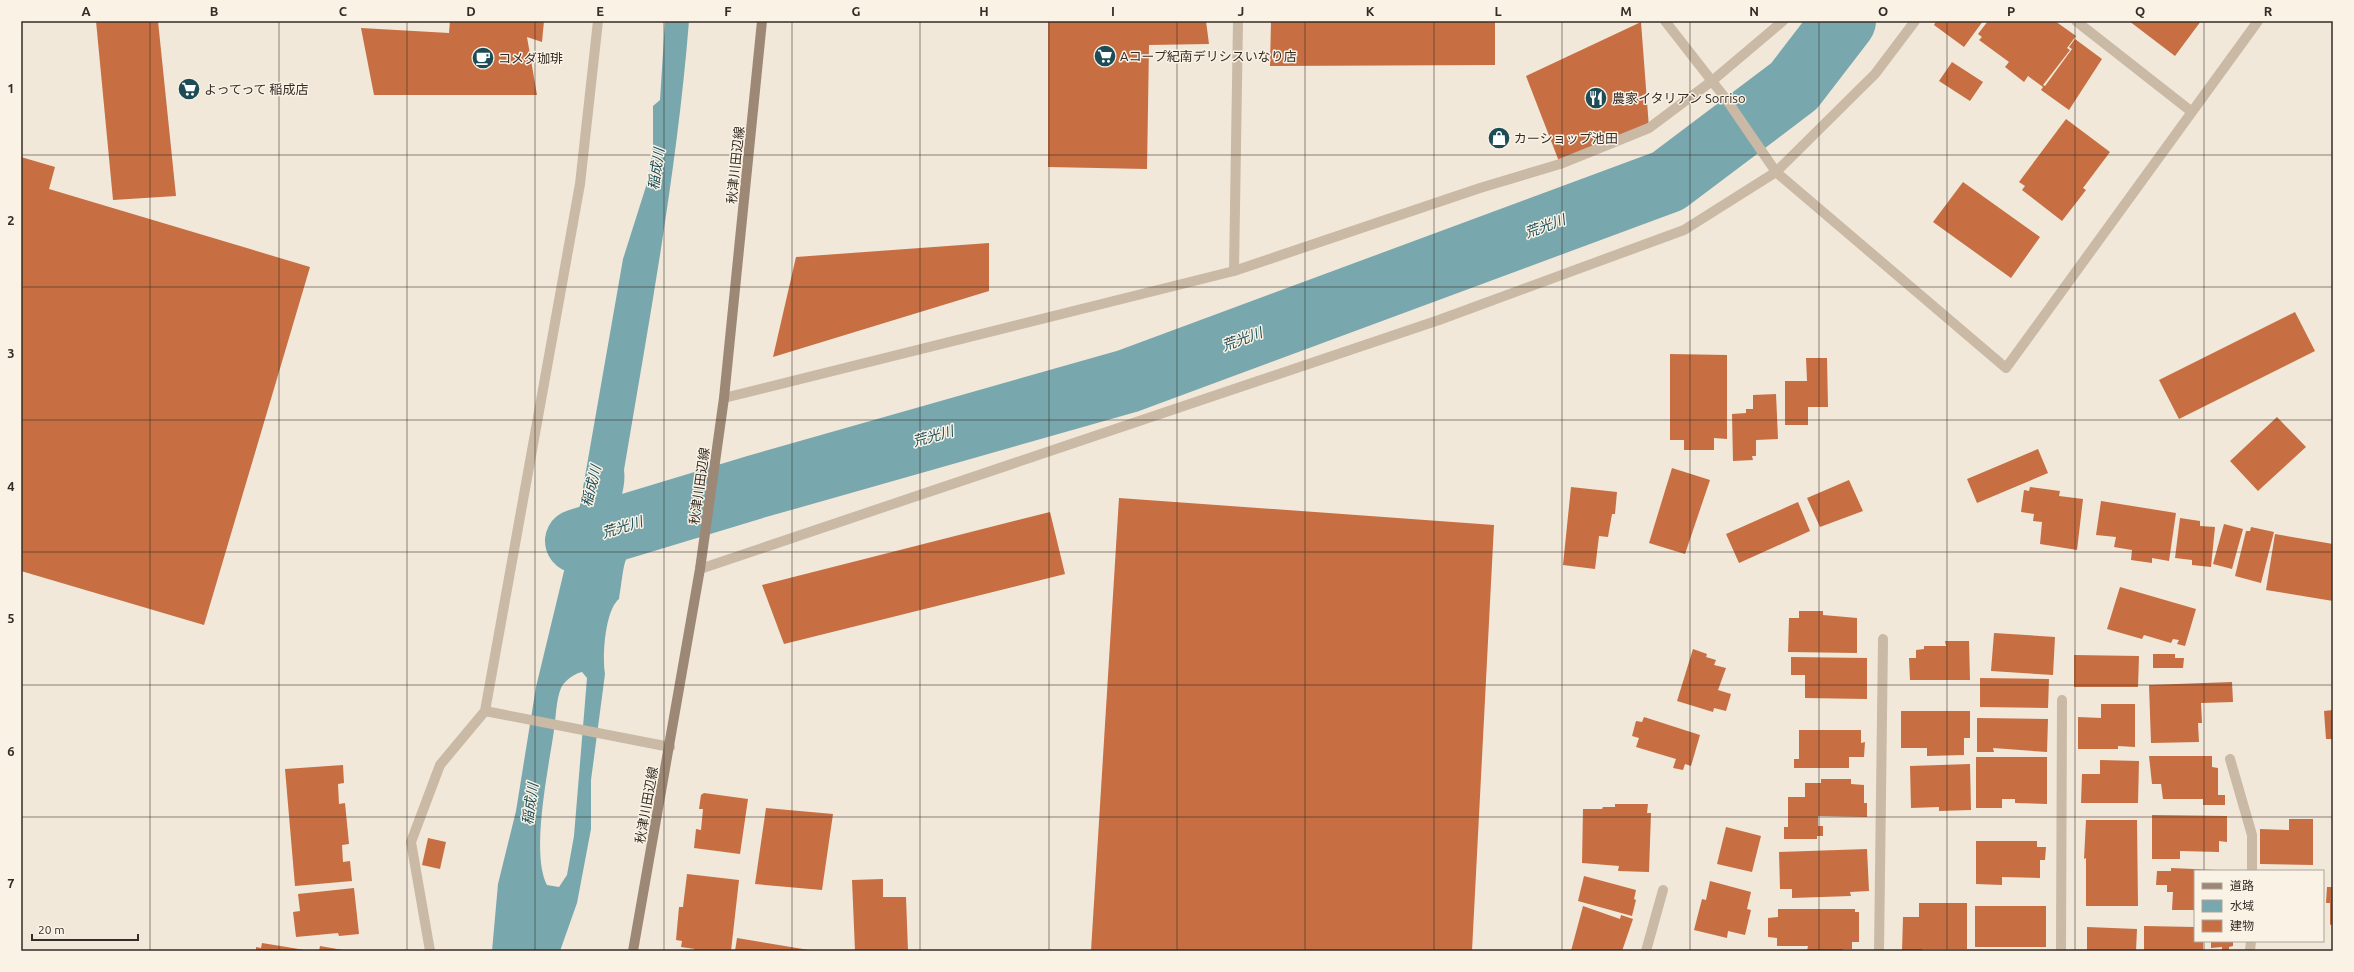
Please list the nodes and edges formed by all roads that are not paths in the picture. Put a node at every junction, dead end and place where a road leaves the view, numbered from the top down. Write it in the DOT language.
graph roads {
  1 [pos="598,21"];
  2 [pos="762,21"];
  3 [pos="1238,21"];
  4 [pos="1665,21"];
  5 [pos="1783,21"];
  6 [pos="1915,21"];
  7 [pos="2076,21"];
  8 [pos="2258,21"];
  9 [pos="1712,81"];
  10 [pos="2192,112"];
  11 [pos="1776,172"];
  12 [pos="1234,271"];
  13 [pos="724,398"];
  14 [pos="700,569"];
  15 [pos="1883,639"];
  16 [pos="2062,700"];
  17 [pos="486,711"];
  18 [pos="670,747"];
  19 [pos="2230,759"];
  20 [pos="2252,870"];
  21 [pos="1663,890"];
  22 [pos="430,951"];
  23 [pos="633,951"];
  24 [pos="1646,951"];
  25 [pos="1879,951"];
  26 [pos="2061,951"];
  1 -- 17 [label="street"];
  2 -- 13 [label="main road, 秋津川田辺線"];
  3 -- 12 [label="street"];
  4 -- 9 [label="street"];
  5 -- 9 [label="street"];
  6 -- 11 [label="street"];
  7 -- 10 [label="street"];
  8 -- 10 [label="street"];
  9 -- 11 [label="street"];
  9 -- 12 [label="street"];
  10 -- 11 [label="street"];
  11 -- 14 [label="street"];
  12 -- 13 [label="street"];
  13 -- 14 [label="main road, 秋津川田辺線"];
  14 -- 18 [label="main road, 秋津川田辺線"];
  15 -- 25 [label="street"];
  16 -- 26 [label="street"];
  17 -- 18 [label="street"];
  17 -- 22 [label="street"];
  18 -- 23 [label="main road, 秋津川田辺線"];
  19 -- 20 [label="street"];
  21 -- 24 [label="street"];
}
